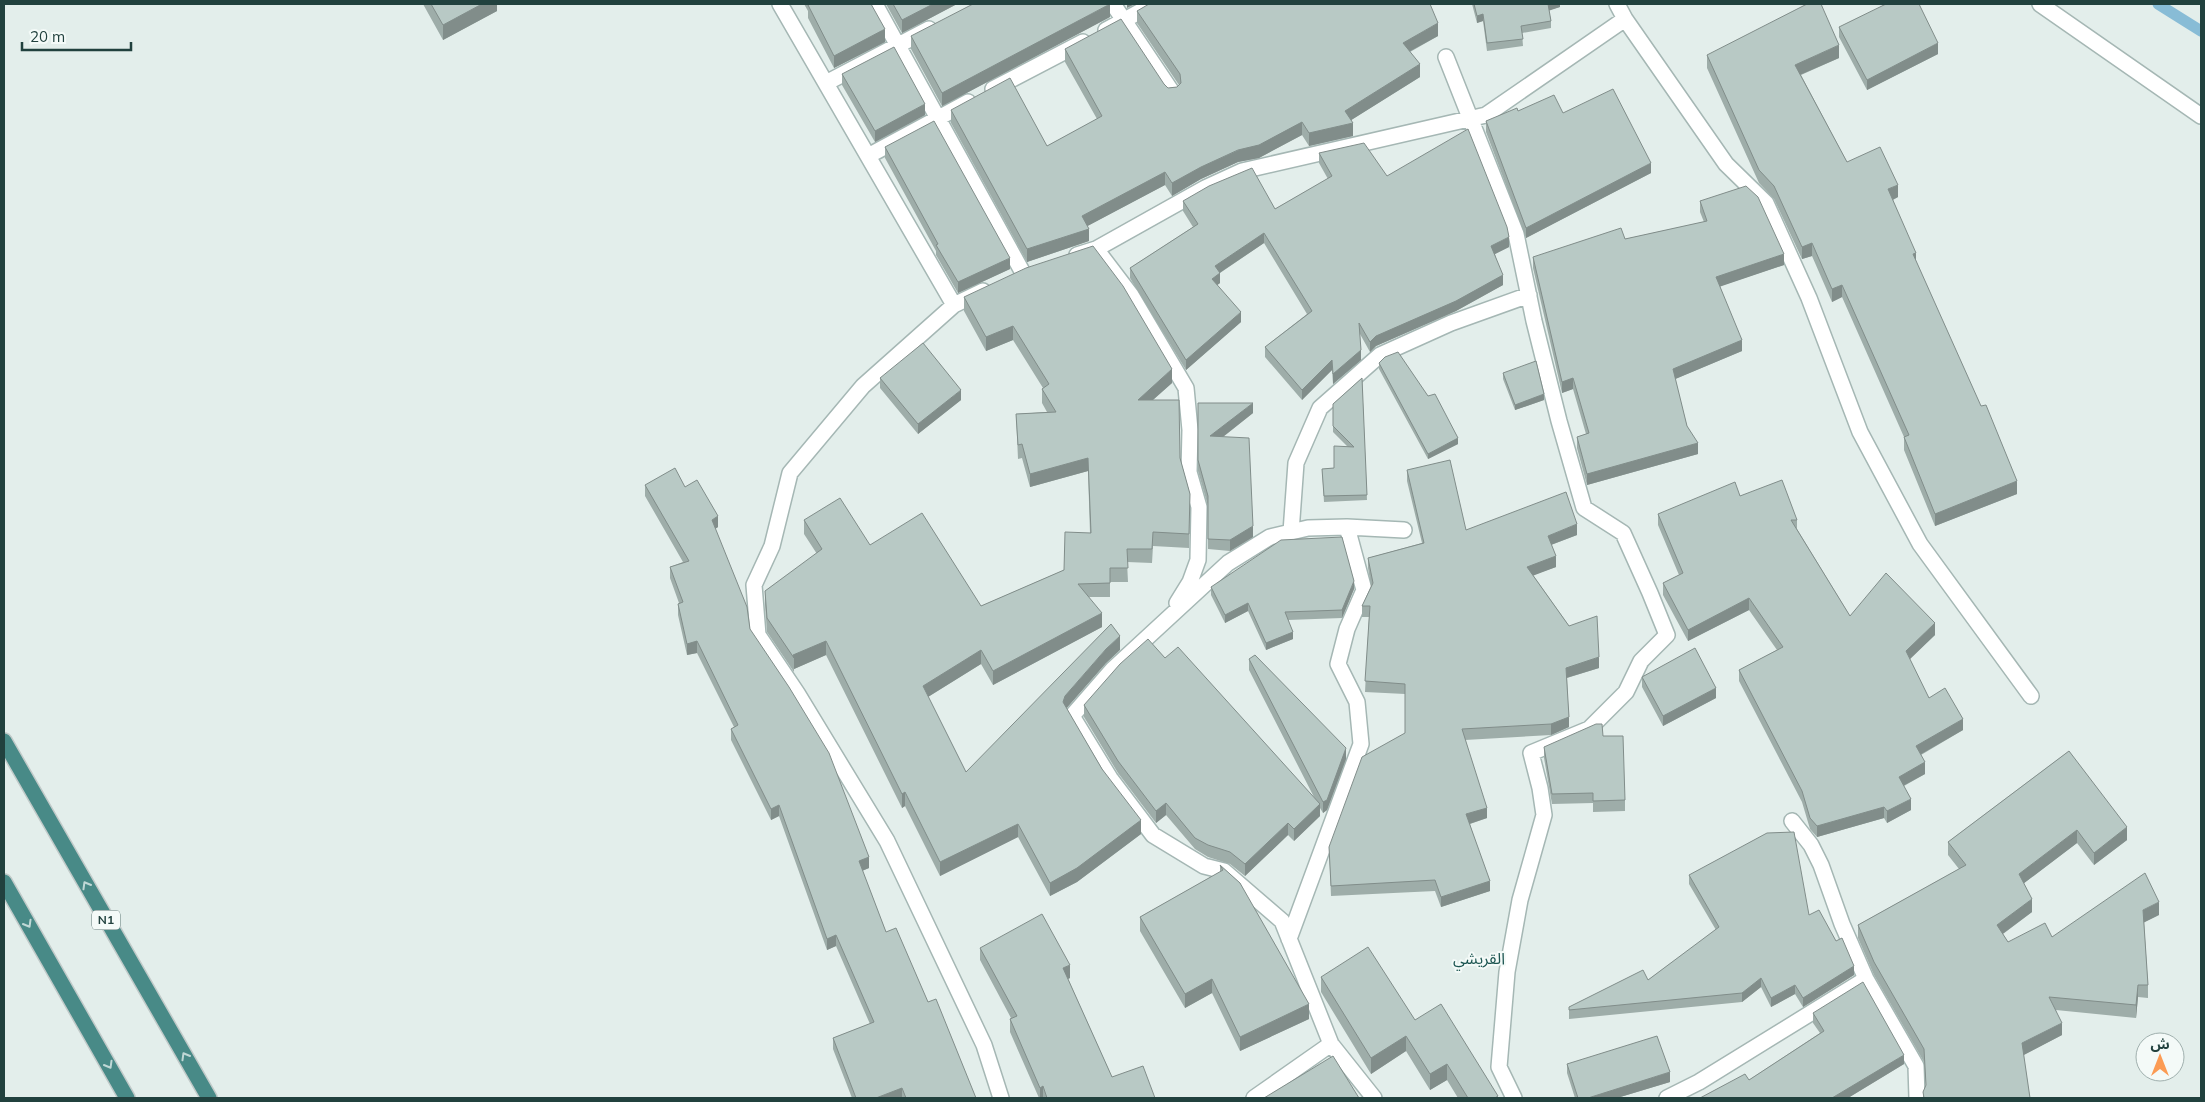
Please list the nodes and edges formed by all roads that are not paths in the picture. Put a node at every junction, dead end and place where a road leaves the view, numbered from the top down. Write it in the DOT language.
graph roads {
  1 [pos="781,4"];
  2 [pos="875,4"];
  3 [pos="1113,4"];
  4 [pos="1154,4"];
  5 [pos="1617,4"];
  6 [pos="2040,4"];
  7 [pos="1625,19"];
  8 [pos="945,21"];
  9 [pos="1123,21"];
  10 [pos="897,46"];
  11 [pos="1446,57"];
  12 [pos="826,83"];
  13 [pos="1172,92"];
  14 [pos="2201,116"];
  15 [pos="938,118"];
  16 [pos="1471,120"];
  17 [pos="868,156"];
  18 [pos="1096,249"];
  19 [pos="1060,261"];
  20 [pos="1041,267"];
  21 [pos="1023,273"];
  22 [pos="1528,295"];
  23 [pos="954,305"];
  24 [pos="1347,527"];
  25 [pos="1404,530"];
  26 [pos="1291,532"];
  27 [pos="1166,622"];
  28 [pos="2031,696"];
  29 [pos="4,741"];
  30 [pos="1792,821"];
  31 [pos="4,882"];
  32 [pos="1290,939"];
  33 [pos="1866,979"];
  34 [pos="1331,1044"];
  35 [pos="127,1098"];
  36 [pos="209,1098"];
  37 [pos="1001,1098"];
  38 [pos="1254,1098"];
  39 [pos="1374,1098"];
  40 [pos="1514,1098"];
  41 [pos="1667,1098"];
  42 [pos="1917,1098"];
  1 -- 12 [label="street"];
  2 -- 10 [label="street"];
  3 -- 9 [label="street"];
  4 -- 9 [label="street"];
  5 -- 7 [label="street"];
  6 -- 14 [label="street"];
  7 -- 16 [label="street"];
  7 -- 28 [label="street"];
  8 -- 10 [label="street"];
  9 -- 13 [label="street"];
  9 -- 15 [label="street"];
  10 -- 12 [label="street"];
  10 -- 15 [label="street"];
  11 -- 16 [label="street"];
  12 -- 17 [label="street"];
  15 -- 17 [label="street"];
  15 -- 21 [label="street"];
  16 -- 18 [label="street"];
  16 -- 22 [label="street"];
  17 -- 23 [label="street"];
  18 -- 19 [label="street"];
  18 -- 27 [label="street"];
  20 -- 21 [label="street"];
  21 -- 23 [label="street"];
  22 -- 26 [label="street"];
  22 -- 40 [label="street"];
  23 -- 37 [label="street"];
  24 -- 25 [label="street"];
  24 -- 26 [label="street"];
  24 -- 32 [label="street"];
  26 -- 27 [label="street"];
  27 -- 32 [label="street"];
  36 -- 29 [label="highway, N1, one-way"];
  30 -- 33 [label="street"];
  31 -- 35 [label="highway, one-way"];
  32 -- 34 [label="street"];
  33 -- 41 [label="street"];
  33 -- 42 [label="street"];
  34 -- 38 [label="street"];
  34 -- 39 [label="street"];
}
